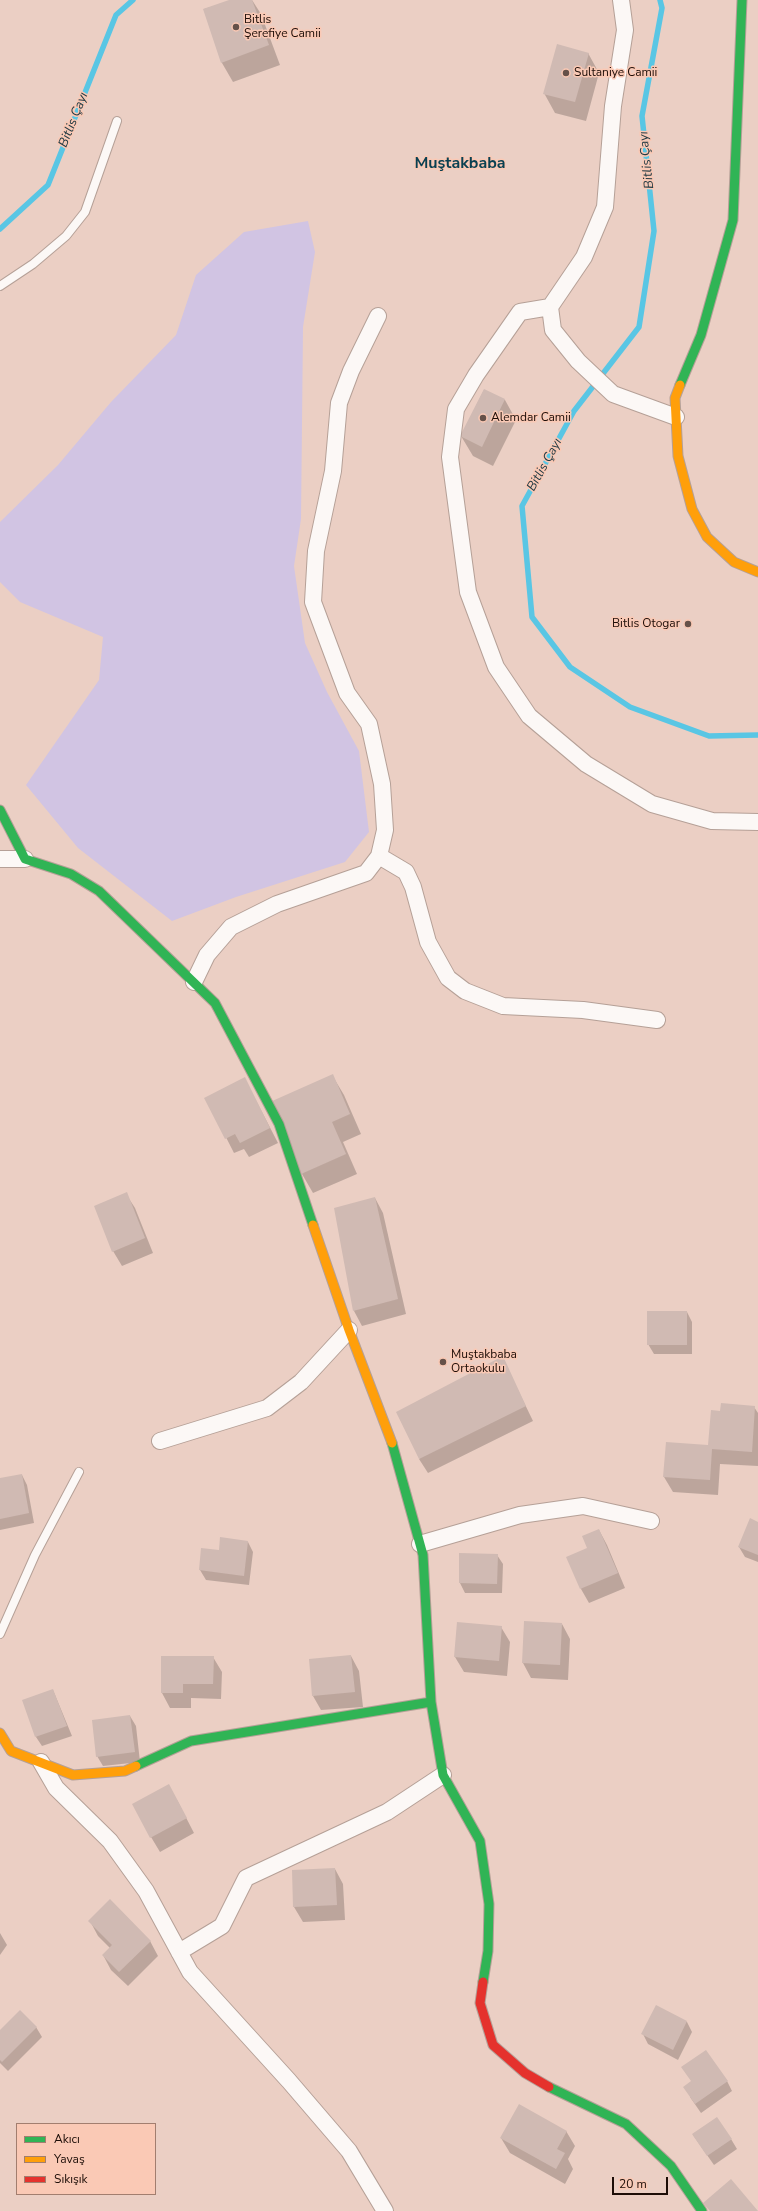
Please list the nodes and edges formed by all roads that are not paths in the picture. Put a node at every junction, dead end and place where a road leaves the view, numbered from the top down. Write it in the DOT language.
graph roads {
  1 [pos="621,0"];
  2 [pos="742,0"];
  3 [pos="117,121"];
  4 [pos="0,286"];
  5 [pos="550,307"];
  6 [pos="378,316"];
  7 [pos="676,417"];
  8 [pos="758,572"];
  9 [pos="0,810"];
  10 [pos="758,822"];
  11 [pos="380,856"];
  12 [pos="0,859"];
  13 [pos="25,860"];
  14 [pos="194,982"];
  15 [pos="657,1020"];
  16 [pos="349,1330"];
  17 [pos="160,1441"];
  18 [pos="79,1472"];
  19 [pos="651,1521"];
  20 [pos="420,1544"];
  21 [pos="0,1634"];
  22 [pos="431,1702"];
  23 [pos="0,1732"];
  24 [pos="41,1762"];
  25 [pos="443,1775"];
  26 [pos="180,1952"];
  27 [pos="385,2211"];
  28 [pos="702,2211"];
  1 -- 5 [label="street"];
  2 -- 7 [label="street"];
  3 -- 4 [label="lane"];
  5 -- 7 [label="street"];
  5 -- 10 [label="street"];
  6 -- 11 [label="street"];
  7 -- 8 [label="street"];
  9 -- 13 [label="street"];
  11 -- 14 [label="street"];
  11 -- 15 [label="street"];
  12 -- 13 [label="street"];
  13 -- 14 [label="street"];
  14 -- 16 [label="street"];
  16 -- 17 [label="street"];
  16 -- 20 [label="street"];
  18 -- 21 [label="lane"];
  19 -- 20 [label="street"];
  20 -- 22 [label="street"];
  22 -- 24 [label="street"];
  22 -- 25 [label="street"];
  23 -- 24 [label="street"];
  24 -- 26 [label="street"];
  25 -- 26 [label="street"];
  25 -- 28 [label="street"];
  26 -- 27 [label="street"];
}
